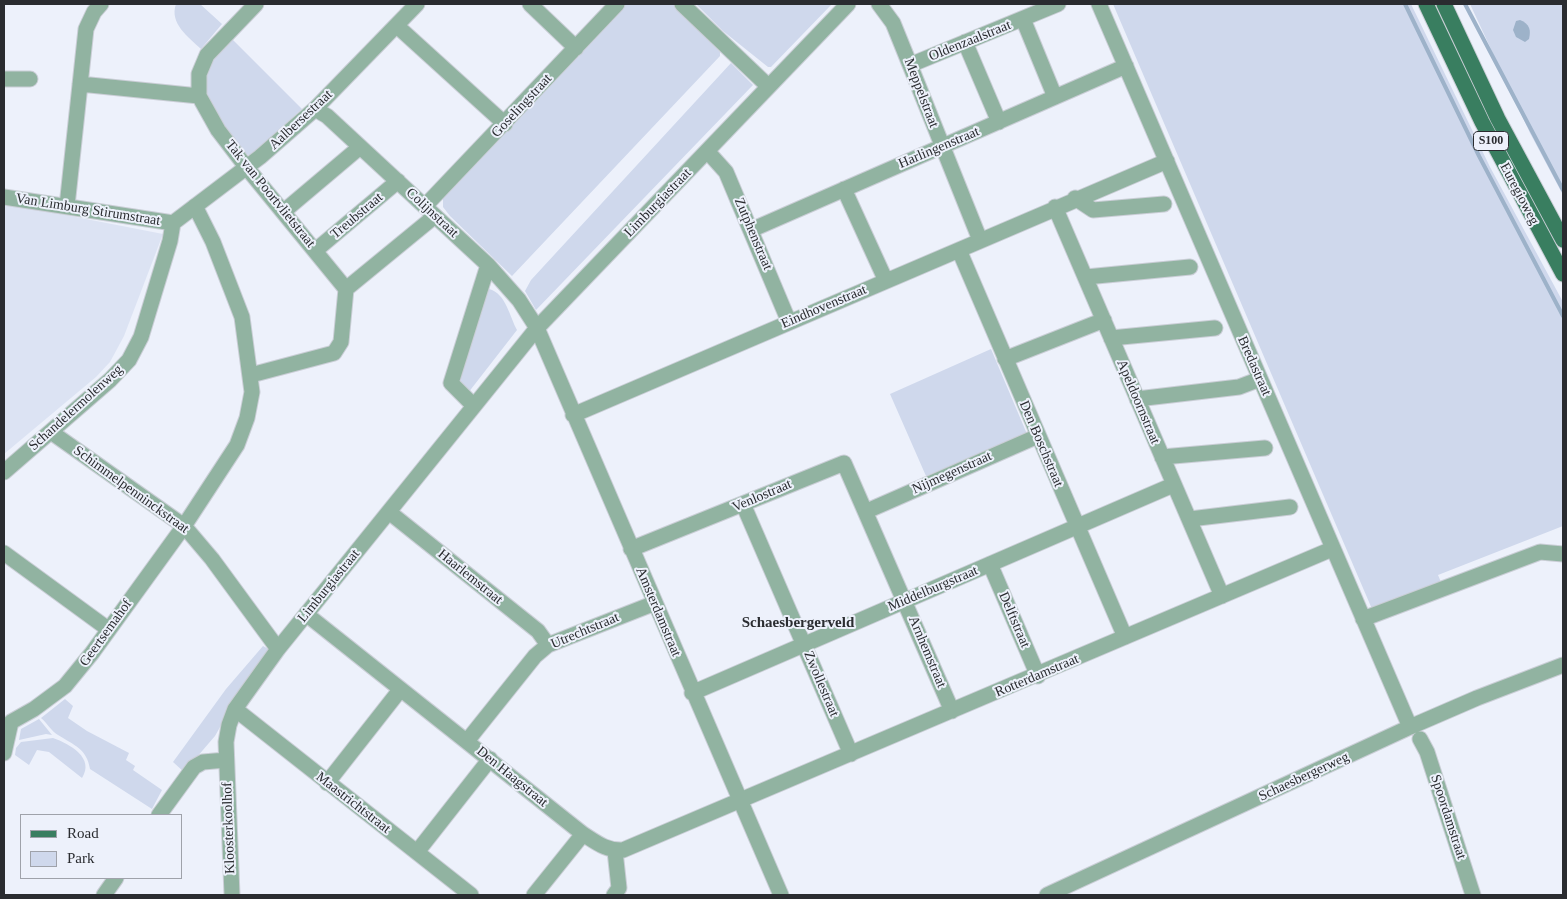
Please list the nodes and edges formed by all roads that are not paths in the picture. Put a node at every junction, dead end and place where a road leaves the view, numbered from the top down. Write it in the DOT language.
graph roads {
  1 [pos="256,4"];
  2 [pos="417,4"];
  3 [pos="530,4"];
  4 [pos="617,4"];
  5 [pos="682,4"];
  6 [pos="848,4"];
  7 [pos="879,4"];
  8 [pos="1058,4"];
  9 [pos="1099,4"];
  10 [pos="1426,4"];
  11 [pos="1444,4"];
  12 [pos="94,7"];
  13 [pos="1023,19"];
  14 [pos="397,26"];
  15 [pos="965,42"];
  16 [pos="576,48"];
  17 [pos="910,65"];
  18 [pos="1126,66"];
  19 [pos="4,79"];
  20 [pos="30,80"];
  21 [pos="80,84"];
  22 [pos="768,86"];
  23 [pos="199,96"];
  24 [pos="1055,97"];
  25 [pos="315,109"];
  26 [pos="999,122"];
  27 [pos="505,124"];
  28 [pos="360,147"];
  29 [pos="942,147"];
  30 [pos="708,152"];
  31 [pos="1167,160"];
  32 [pos="247,168"];
  33 [pos="398,181"];
  34 [pos="844,189"];
  35 [pos="4,197"];
  36 [pos="1075,198"];
  37 [pos="1164,204"];
  38 [pos="68,206"];
  39 [pos="195,206"];
  40 [pos="1055,207"];
  41 [pos="430,211"];
  42 [pos="283,212"];
  43 [pos="173,223"];
  44 [pos="751,230"];
  45 [pos="980,240"];
  46 [pos="1563,240"];
  47 [pos="316,250"];
  48 [pos="959,250"];
  49 [pos="488,265"];
  50 [pos="1190,267"];
  51 [pos="1563,274"];
  52 [pos="1086,278"];
  53 [pos="886,281"];
  54 [pos="346,289"];
  55 [pos="1104,320"];
  56 [pos="789,322"];
  57 [pos="537,328"];
  58 [pos="1215,328"];
  59 [pos="1111,338"];
  60 [pos="1005,359"];
  61 [pos="251,375"];
  62 [pos="1260,379"];
  63 [pos="1137,399"];
  64 [pos="474,406"];
  65 [pos="573,415"];
  66 [pos="50,432"];
  67 [pos="1038,436"];
  68 [pos="1265,448"];
  69 [pos="1162,457"];
  70 [pos="4,472"];
  71 [pos="1173,485"];
  72 [pos="743,504"];
  73 [pos="1290,507"];
  74 [pos="867,511"];
  75 [pos="389,512"];
  76 [pos="1190,519"];
  77 [pos="184,526"];
  78 [pos="1076,526"];
  79 [pos="1332,548"];
  80 [pos="631,549"];
  81 [pos="4,553"];
  82 [pos="1563,554"];
  83 [pos="990,564"];
  84 [pos="1222,596"];
  85 [pos="905,600"];
  86 [pos="655,603"];
  87 [pos="306,614"];
  88 [pos="1363,619"];
  89 [pos="108,628"];
  90 [pos="1125,637"];
  91 [pos="548,645"];
  92 [pos="804,645"];
  93 [pos="278,649"];
  94 [pos="1563,665"];
  95 [pos="1038,676"];
  96 [pos="400,690"];
  97 [pos="692,692"];
  98 [pos="235,709"];
  99 [pos="952,712"];
  100 [pos="7,719"];
  101 [pos="1410,727"];
  102 [pos="1420,739"];
  103 [pos="467,741"];
  104 [pos="4,753"];
  105 [pos="851,754"];
  106 [pos="490,759"];
  107 [pos="226,760"];
  108 [pos="327,783"];
  109 [pos="740,801"];
  110 [pos="160,814"];
  111 [pos="583,834"];
  112 [pos="615,851"];
  113 [pos="417,852"];
  114 [pos="115,879"];
  115 [pos="104,895"];
  116 [pos="232,895"];
  117 [pos="471,895"];
  118 [pos="534,895"];
  119 [pos="614,895"];
  120 [pos="781,895"];
  121 [pos="1047,895"];
  122 [pos="1473,895"];
  1 -- 23 [label="street"];
  2 -- 14 [label="street, Aalbersestraat"];
  3 -- 16 [label="street"];
  4 -- 16 [label="street, Goselingstraat"];
  5 -- 22 [label="street"];
  6 -- 22 [label="street, Limburgiastraat"];
  7 -- 17 [label="street, Meppelstraat"];
  8 -- 13 [label="street, Oldenzaalstraat"];
  9 -- 18 [label="street, Bredastraat"];
  10 -- 51 [label="main road, Euregioweg / S100"];
  11 -- 46 [label="main road, Euregioweg / S100"];
  12 -- 21 [label="street"];
  13 -- 15 [label="street, Oldenzaalstraat"];
  13 -- 24 [label="street"];
  14 -- 25 [label="street, Aalbersestraat"];
  14 -- 27 [label="street"];
  15 -- 17 [label="street, Oldenzaalstraat"];
  15 -- 26 [label="street"];
  16 -- 27 [label="street, Goselingstraat"];
  17 -- 29 [label="street, Meppelstraat"];
  18 -- 24 [label="street, Harlingenstraat"];
  18 -- 31 [label="street, Bredastraat"];
  19 -- 20 [label="street"];
  21 -- 23 [label="street"];
  21 -- 38 [label="street"];
  22 -- 30 [label="street, Limburgiastraat"];
  23 -- 32 [label="street, Tak van Poortvlietstraat"];
  24 -- 26 [label="street, Harlingenstraat"];
  25 -- 28 [label="street, Colijnstraat"];
  25 -- 32 [label="street, Aalbersestraat"];
  26 -- 29 [label="street, Harlingenstraat"];
  27 -- 41 [label="street, Goselingstraat"];
  28 -- 33 [label="street, Colijnstraat"];
  28 -- 42 [label="street"];
  29 -- 34 [label="street, Harlingenstraat"];
  29 -- 45 [label="street, Meppelstraat"];
  30 -- 44 [label="street, Zutphenstraat"];
  30 -- 57 [label="street, Limburgiastraat"];
  31 -- 36 [label="street, Eindhovenstraat"];
  31 -- 62 [label="street, Bredastraat"];
  32 -- 39 [label="street, Aalbersestraat"];
  32 -- 42 [label="street, Tak van Poortvlietstraat"];
  33 -- 41 [label="street, Colijnstraat"];
  33 -- 47 [label="street, Treubstraat"];
  34 -- 44 [label="street, Harlingenstraat"];
  34 -- 53 [label="street"];
  35 -- 38 [label="street, Van Limburg Stirumstraat"];
  36 -- 37 [label="street"];
  36 -- 40 [label="street, Eindhovenstraat"];
  38 -- 43 [label="street, Van Limburg Stirumstraat"];
  39 -- 43 [label="street, Aalbersestraat"];
  39 -- 61 [label="street"];
  40 -- 45 [label="street, Eindhovenstraat"];
  40 -- 52 [label="street, Apeldoornstraat"];
  41 -- 49 [label="street, Colijnstraat"];
  41 -- 54 [label="street, Goselingstraat"];
  42 -- 47 [label="street, Tak van Poortvlietstraat"];
  43 -- 66 [label="street, Schandelermolenweg"];
  44 -- 56 [label="street, Zutphenstraat"];
  45 -- 48 [label="street, Eindhovenstraat"];
  47 -- 54 [label="street, Tak van Poortvlietstraat"];
  48 -- 53 [label="street, Eindhovenstraat"];
  48 -- 60 [label="street, Den Boschstraat"];
  49 -- 57 [label="street, Colijnstraat"];
  49 -- 64 [label="street"];
  50 -- 52 [label="street"];
  52 -- 55 [label="street, Apeldoornstraat"];
  53 -- 56 [label="street, Eindhovenstraat"];
  54 -- 61 [label="street"];
  55 -- 59 [label="street, Apeldoornstraat"];
  55 -- 60 [label="street"];
  56 -- 65 [label="street, Eindhovenstraat"];
  57 -- 64 [label="street, Limburgiastraat"];
  57 -- 65 [label="street, Amsterdamstraat"];
  58 -- 59 [label="street"];
  59 -- 63 [label="street, Apeldoornstraat"];
  60 -- 67 [label="street, Den Boschstraat"];
  61 -- 77 [label="street"];
  62 -- 63 [label="street"];
  62 -- 79 [label="street, Bredastraat"];
  63 -- 69 [label="street, Apeldoornstraat"];
  64 -- 75 [label="street, Limburgiastraat"];
  65 -- 80 [label="street, Amsterdamstraat"];
  66 -- 70 [label="street, Schandelermolenweg"];
  66 -- 77 [label="street, Schimmelpenninckstraat"];
  67 -- 74 [label="street, Nijmegenstraat"];
  67 -- 78 [label="street, Den Boschstraat"];
  68 -- 69 [label="street"];
  69 -- 71 [label="street, Apeldoornstraat"];
  71 -- 76 [label="street, Apeldoornstraat"];
  71 -- 78 [label="street, Middelburgstraat"];
  72 -- 74 [label="street, Venlostraat"];
  72 -- 80 [label="street, Venlostraat"];
  72 -- 92 [label="street, Zwollestraat"];
  73 -- 76 [label="street"];
  74 -- 85 [label="street, Arnhemstraat"];
  75 -- 87 [label="street, Limburgiastraat"];
  75 -- 91 [label="street, Haarlemstraat"];
  76 -- 84 [label="street, Apeldoornstraat"];
  77 -- 89 [label="street, Geertsemahof"];
  77 -- 93 [label="street, Schimmelpenninckstraat"];
  78 -- 83 [label="street, Middelburgstraat"];
  78 -- 90 [label="street, Den Boschstraat"];
  79 -- 84 [label="street, Rotterdamstraat"];
  79 -- 88 [label="street, Bredastraat"];
  80 -- 86 [label="street, Amsterdamstraat"];
  81 -- 89 [label="street"];
  82 -- 88 [label="street"];
  83 -- 85 [label="street, Middelburgstraat"];
  83 -- 95 [label="street, Delftstraat"];
  84 -- 90 [label="street, Rotterdamstraat"];
  85 -- 92 [label="street, Middelburgstraat"];
  85 -- 99 [label="street, Arnhemstraat"];
  86 -- 91 [label="street, Utrechtstraat"];
  86 -- 97 [label="street, Amsterdamstraat"];
  87 -- 93 [label="street, Limburgiastraat"];
  87 -- 96 [label="street, Den Haagstraat"];
  88 -- 101 [label="street, Bredastraat"];
  89 -- 100 [label="street, Geertsemahof"];
  90 -- 95 [label="street, Rotterdamstraat"];
  91 -- 103 [label="street, Utrechtstraat"];
  92 -- 97 [label="street, Middelburgstraat"];
  92 -- 105 [label="street, Zwollestraat"];
  93 -- 98 [label="street, Limburgiastraat"];
  94 -- 101 [label="street, Schaesbergerweg"];
  95 -- 99 [label="street, Rotterdamstraat"];
  96 -- 103 [label="street, Den Haagstraat"];
  96 -- 108 [label="street"];
  97 -- 109 [label="street, Amsterdamstraat"];
  98 -- 107 [label="street, Limburgiastraat"];
  98 -- 108 [label="street, Maastrichtstraat"];
  99 -- 105 [label="street, Rotterdamstraat"];
  100 -- 104 [label="street"];
  101 -- 121 [label="street, Schaesbergerweg"];
  102 -- 122 [label="street, Spoordamstraat"];
  103 -- 106 [label="street, Den Haagstraat"];
  105 -- 109 [label="street, Rotterdamstraat"];
  106 -- 111 [label="street, Den Haagstraat"];
  106 -- 113 [label="street"];
  107 -- 110 [label="street"];
  107 -- 116 [label="street, Kloosterkoolhof"];
  108 -- 113 [label="street, Maastrichtstraat"];
  109 -- 112 [label="street"];
  109 -- 120 [label="street, Amsterdamstraat"];
  111 -- 112 [label="street, Den Haagstraat"];
  111 -- 118 [label="street"];
  112 -- 119 [label="street"];
  113 -- 117 [label="street, Maastrichtstraat"];
  114 -- 115 [label="street"];
}
